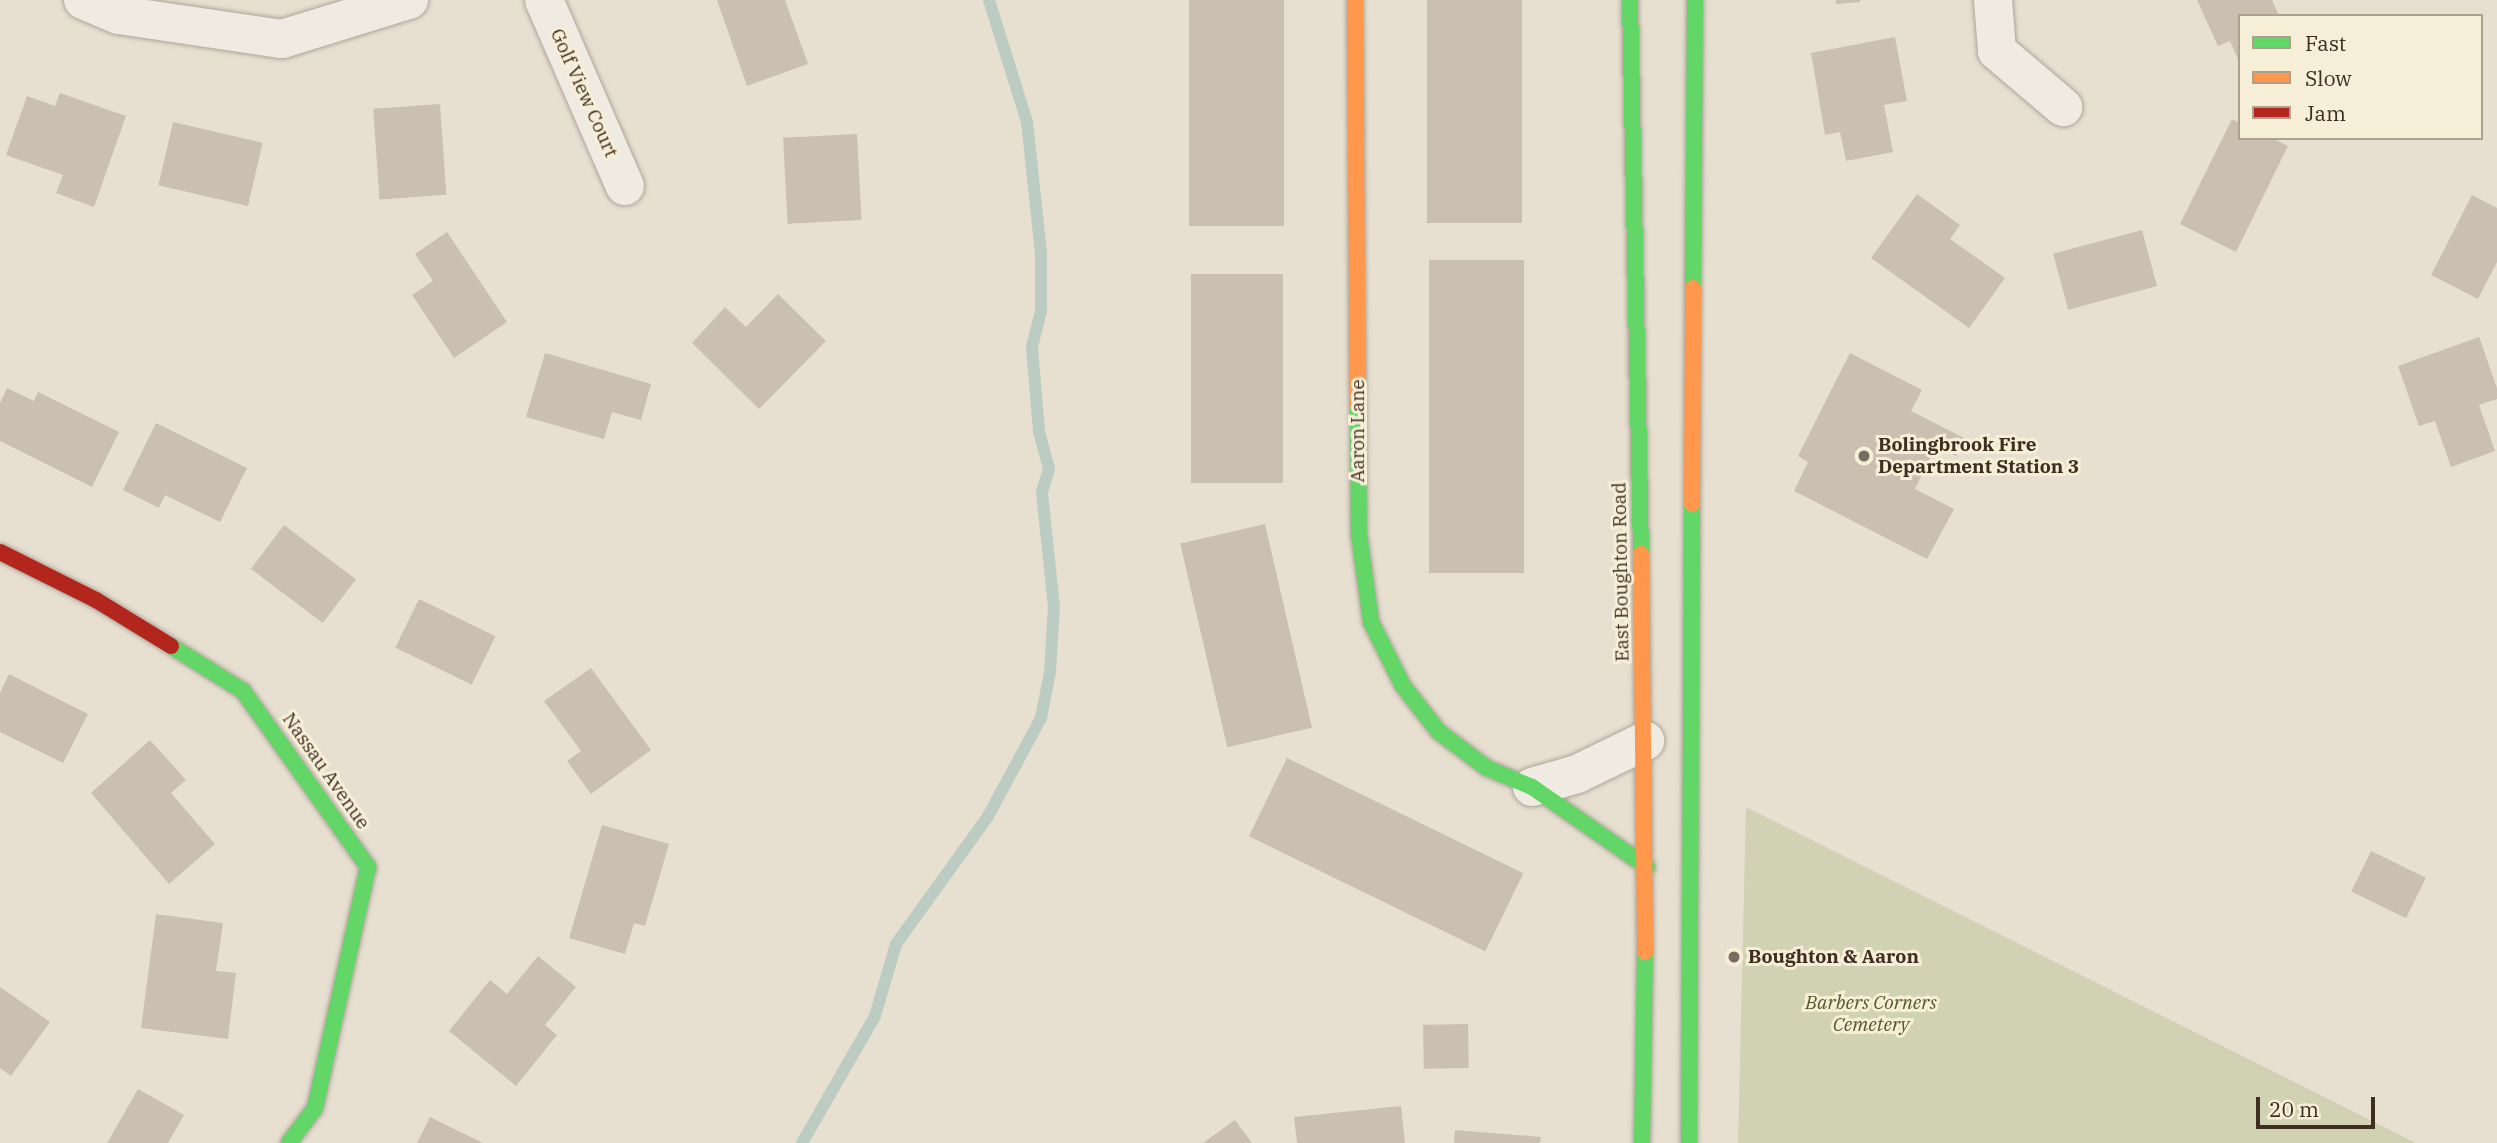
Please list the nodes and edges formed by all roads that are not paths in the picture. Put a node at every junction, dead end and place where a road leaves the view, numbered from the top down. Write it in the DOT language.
graph roads {
  1 [pos="83,0"];
  2 [pos="409,0"];
  3 [pos="544,0"];
  4 [pos="1355,0"];
  5 [pos="1630,0"];
  6 [pos="1695,0"];
  7 [pos="1993,0"];
  8 [pos="2063,107"];
  9 [pos="625,186"];
  10 [pos="0,552"];
  11 [pos="1645,741"];
  12 [pos="1532,787"];
  13 [pos="1647,867"];
  14 [pos="289,1143"];
  15 [pos="1642,1143"];
  16 [pos="1689,1143"];
  1 -- 2 [label="street"];
  3 -- 9 [label="street, Golf View Court"];
  4 -- 12 [label="main road, Aaron Lane"];
  5 -- 11 [label="main road, East Boughton Road"];
  6 -- 16 [label="main road"];
  7 -- 8 [label="street"];
  10 -- 14 [label="main road, Nassau Avenue"];
  11 -- 12 [label="street"];
  11 -- 13 [label="main road, East Boughton Road"];
  12 -- 13 [label="main road, Aaron Lane"];
  13 -- 15 [label="main road, East Boughton Road"];
}
